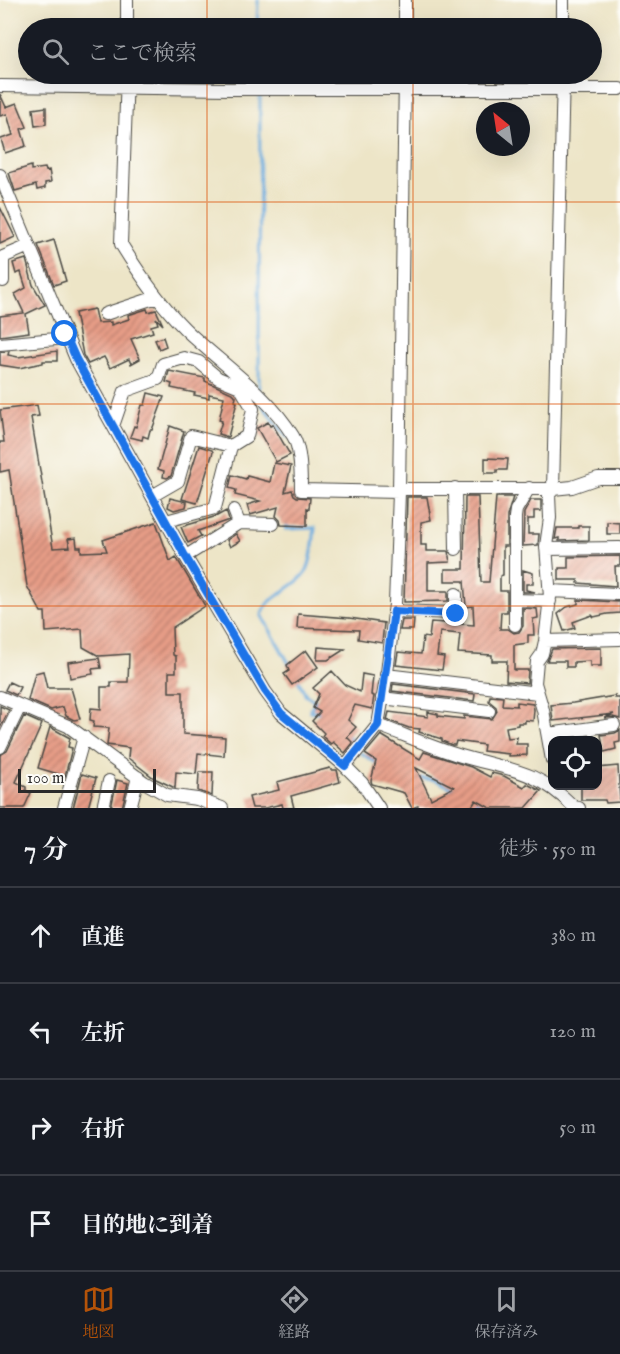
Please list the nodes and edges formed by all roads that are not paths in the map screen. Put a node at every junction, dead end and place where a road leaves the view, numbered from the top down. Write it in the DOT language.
graph roads {
  1 [pos="127,0"];
  2 [pos="405,0"];
  3 [pos="563,0"];
  4 [pos="127,18"];
  5 [pos="405,18"];
  6 [pos="563,18"];
  7 [pos="405,84"];
  8 [pos="562,84"];
  9 [pos="0,86"];
  10 [pos="127,87"];
  11 [pos="405,89"];
  12 [pos="562,89"];
  13 [pos="620,89"];
  14 [pos="0,175"];
  15 [pos="29,246"];
  16 [pos="3,281"];
  17 [pos="157,297"];
  18 [pos="105,314"];
  19 [pos="66,338"];
  20 [pos="0,344"];
  21 [pos="113,426"];
  22 [pos="231,446"];
  23 [pos="620,478"];
  24 [pos="455,488"];
  25 [pos="529,488"];
  26 [pos="553,489"];
  27 [pos="399,490"];
  28 [pos="152,496"];
  29 [pos="234,510"];
  30 [pos="166,521"];
  31 [pos="239,523"];
  32 [pos="273,524"];
  33 [pos="620,548"];
  34 [pos="456,549"];
  35 [pos="546,549"];
  36 [pos="186,556"];
  37 [pos="456,594"];
  38 [pos="618,594"];
  39 [pos="550,596"];
  40 [pos="515,600"];
  41 [pos="394,611"];
  42 [pos="515,625"];
  43 [pos="620,639"];
  44 [pos="545,641"];
  45 [pos="386,675"];
  46 [pos="538,693"];
  47 [pos="0,697"];
  48 [pos="382,698"];
  49 [pos="20,706"];
  50 [pos="489,711"];
  51 [pos="378,725"];
  52 [pos="614,725"];
  53 [pos="548,734"];
  54 [pos="84,737"];
  55 [pos="0,747"];
  56 [pos="345,766"];
  57 [pos="138,777"];
  58 [pos="109,781"];
  59 [pos="563,791"];
  60 [pos="64,808"];
  61 [pos="103,808"];
  62 [pos="130,808"];
  63 [pos="222,808"];
  64 [pos="379,808"];
  65 [pos="579,808"];
  1 -- 4 [label="street"];
  2 -- 5 [label="street"];
  3 -- 6 [label="street"];
  7 -- 11 [label="street"];
  8 -- 12 [label="street"];
  9 -- 10 [label="street"];
  10 -- 11 [label="street"];
  10 -- 17 [label="street"];
  11 -- 12 [label="street"];
  11 -- 27 [label="street"];
  12 -- 13 [label="street"];
  12 -- 26 [label="street"];
  14 -- 15 [label="street"];
  15 -- 16 [label="street"];
  15 -- 19 [label="street"];
  17 -- 18 [label="street"];
  17 -- 27 [label="street"];
  19 -- 20 [label="street"];
  19 -- 21 [label="street"];
  21 -- 22 [label="street"];
  21 -- 28 [label="street"];
  22 -- 28 [label="street"];
  22 -- 30 [label="street"];
  23 -- 26 [label="street"];
  24 -- 25 [label="street"];
  24 -- 27 [label="street"];
  24 -- 34 [label="street"];
  25 -- 26 [label="street"];
  25 -- 40 [label="street"];
  26 -- 35 [label="street"];
  27 -- 41 [label="street"];
  28 -- 30 [label="street"];
  29 -- 31 [label="street"];
  30 -- 36 [label="street"];
  31 -- 32 [label="street"];
  31 -- 36 [label="street"];
  33 -- 35 [label="street"];
  35 -- 39 [label="street"];
  36 -- 56 [label="street"];
  37 -- 41 [label="street"];
  38 -- 39 [label="street"];
  39 -- 40 [label="street"];
  39 -- 44 [label="street"];
  40 -- 42 [label="street"];
  41 -- 45 [label="street"];
  43 -- 44 [label="street"];
  44 -- 46 [label="street"];
  45 -- 46 [label="street"];
  45 -- 48 [label="street"];
  46 -- 53 [label="street"];
  47 -- 49 [label="street"];
  48 -- 50 [label="street"];
  48 -- 51 [label="street"];
  49 -- 54 [label="street"];
  49 -- 55 [label="street"];
  51 -- 56 [label="street"];
  51 -- 59 [label="street"];
  52 -- 53 [label="street"];
  54 -- 57 [label="street"];
  54 -- 60 [label="street"];
  56 -- 64 [label="street"];
  57 -- 62 [label="street"];
  57 -- 63 [label="street"];
  58 -- 61 [label="street"];
  59 -- 65 [label="street"];
}
